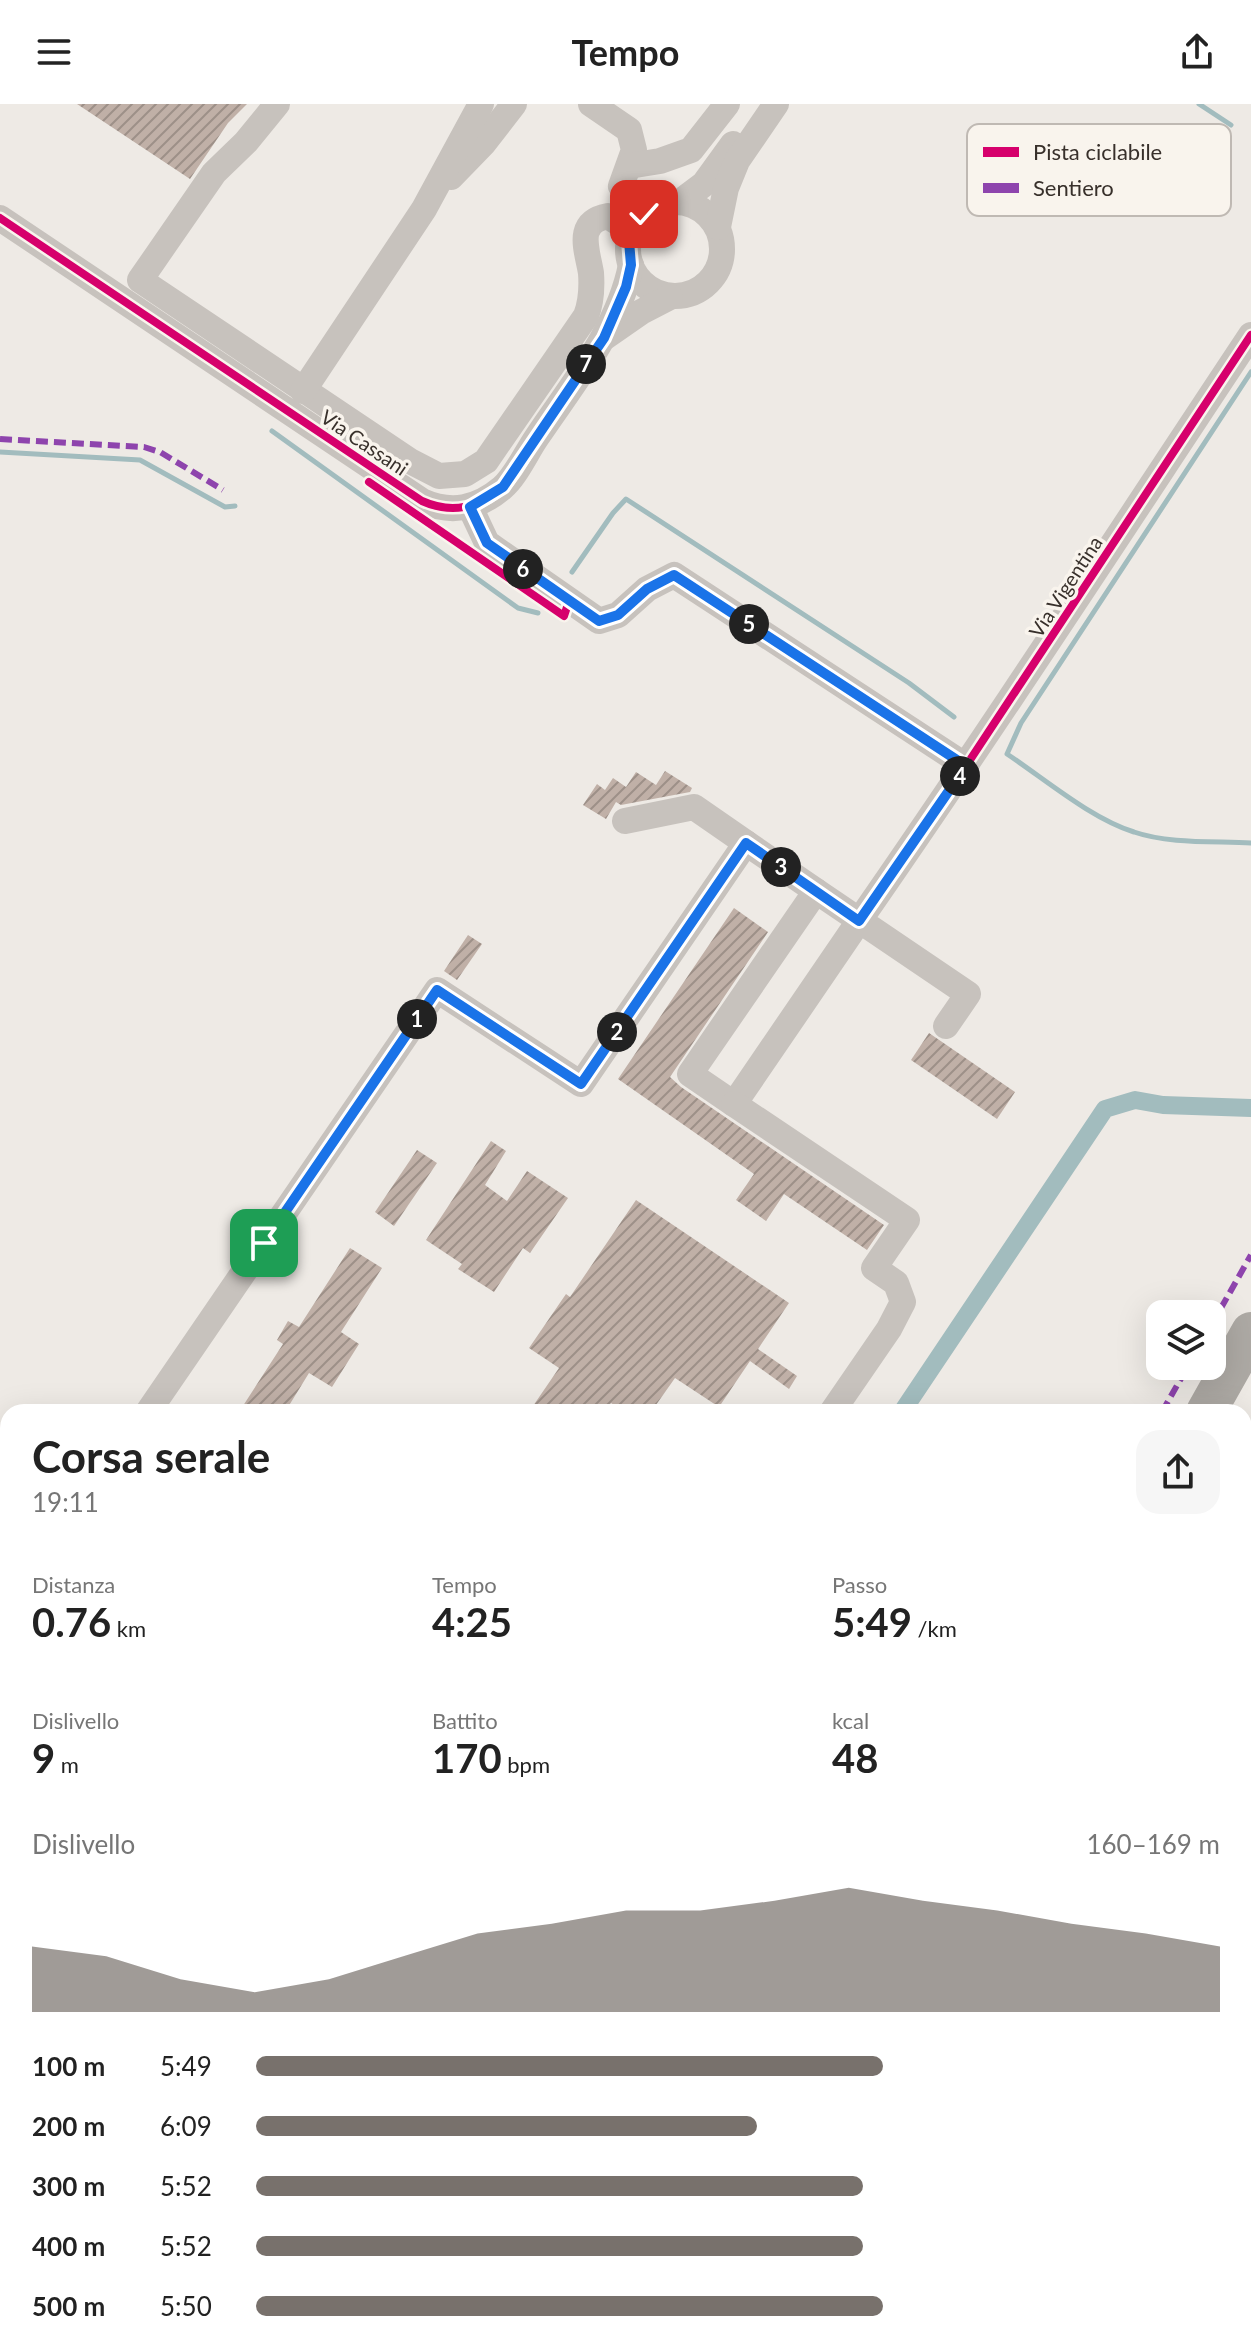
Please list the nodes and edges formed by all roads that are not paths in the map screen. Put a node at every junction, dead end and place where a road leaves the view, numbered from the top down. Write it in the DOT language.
graph roads {
  1 [pos="277,104"];
  2 [pos="481,104"];
  3 [pos="514,104"];
  4 [pos="591,104"];
  5 [pos="727,104"];
  6 [pos="758,104"];
  7 [pos="776,104"];
  8 [pos="629,166"];
  9 [pos="669,204"];
  10 [pos="424,209"];
  11 [pos="0,218"];
  12 [pos="718,227"];
  13 [pos="630,253"];
  14 [pos="96,284"];
  15 [pos="152,289"];
  16 [pos="670,297"];
  17 [pos="1251,335"];
  18 [pos="604,338"];
  19 [pos="303,391"];
  20 [pos="470,507"];
  21 [pos="966,766"];
  22 [pos="625,821"];
  23 [pos="746,843"];
  24 [pos="816,891"];
  25 [pos="859,921"];
  26 [pos="946,1026"];
  27 [pos="734,1104"];
  28 [pos="1251,1332"];
  29 [pos="153,1404"];
  30 [pos="837,1404"];
  31 [pos="1210,1404"];
  1 -- 15 [label="street"];
  2 -- 10 [label="street"];
  3 -- 10 [label="street"];
  4 -- 8 [label="street"];
  5 -- 8 [label="street"];
  6 -- 9 [label="street"];
  7 -- 12 [label="street"];
  8 -- 9 [label="street"];
  9 -- 12 [label="street"];
  9 -- 13 [label="street"];
  10 -- 19 [label="street"];
  11 -- 14 [label="street, Via Cassani"];
  12 -- 16 [label="street"];
  13 -- 16 [label="street"];
  13 -- 18 [label="street"];
  13 -- 19 [label="street"];
  14 -- 15 [label="street"];
  14 -- 20 [label="street, Via Cassani"];
  15 -- 19 [label="street"];
  16 -- 18 [label="street"];
  17 -- 21 [label="street, Via Vigentina"];
  18 -- 20 [label="street"];
  20 -- 21 [label="street"];
  21 -- 25 [label="street, Via Vigentina"];
  22 -- 23 [label="street"];
  23 -- 24 [label="street"];
  23 -- 29 [label="street"];
  24 -- 25 [label="street"];
  24 -- 27 [label="street"];
  25 -- 26 [label="street"];
  25 -- 27 [label="street, Via Vigentina"];
  27 -- 30 [label="street"];
  28 -- 31 [label="highway"];
}
